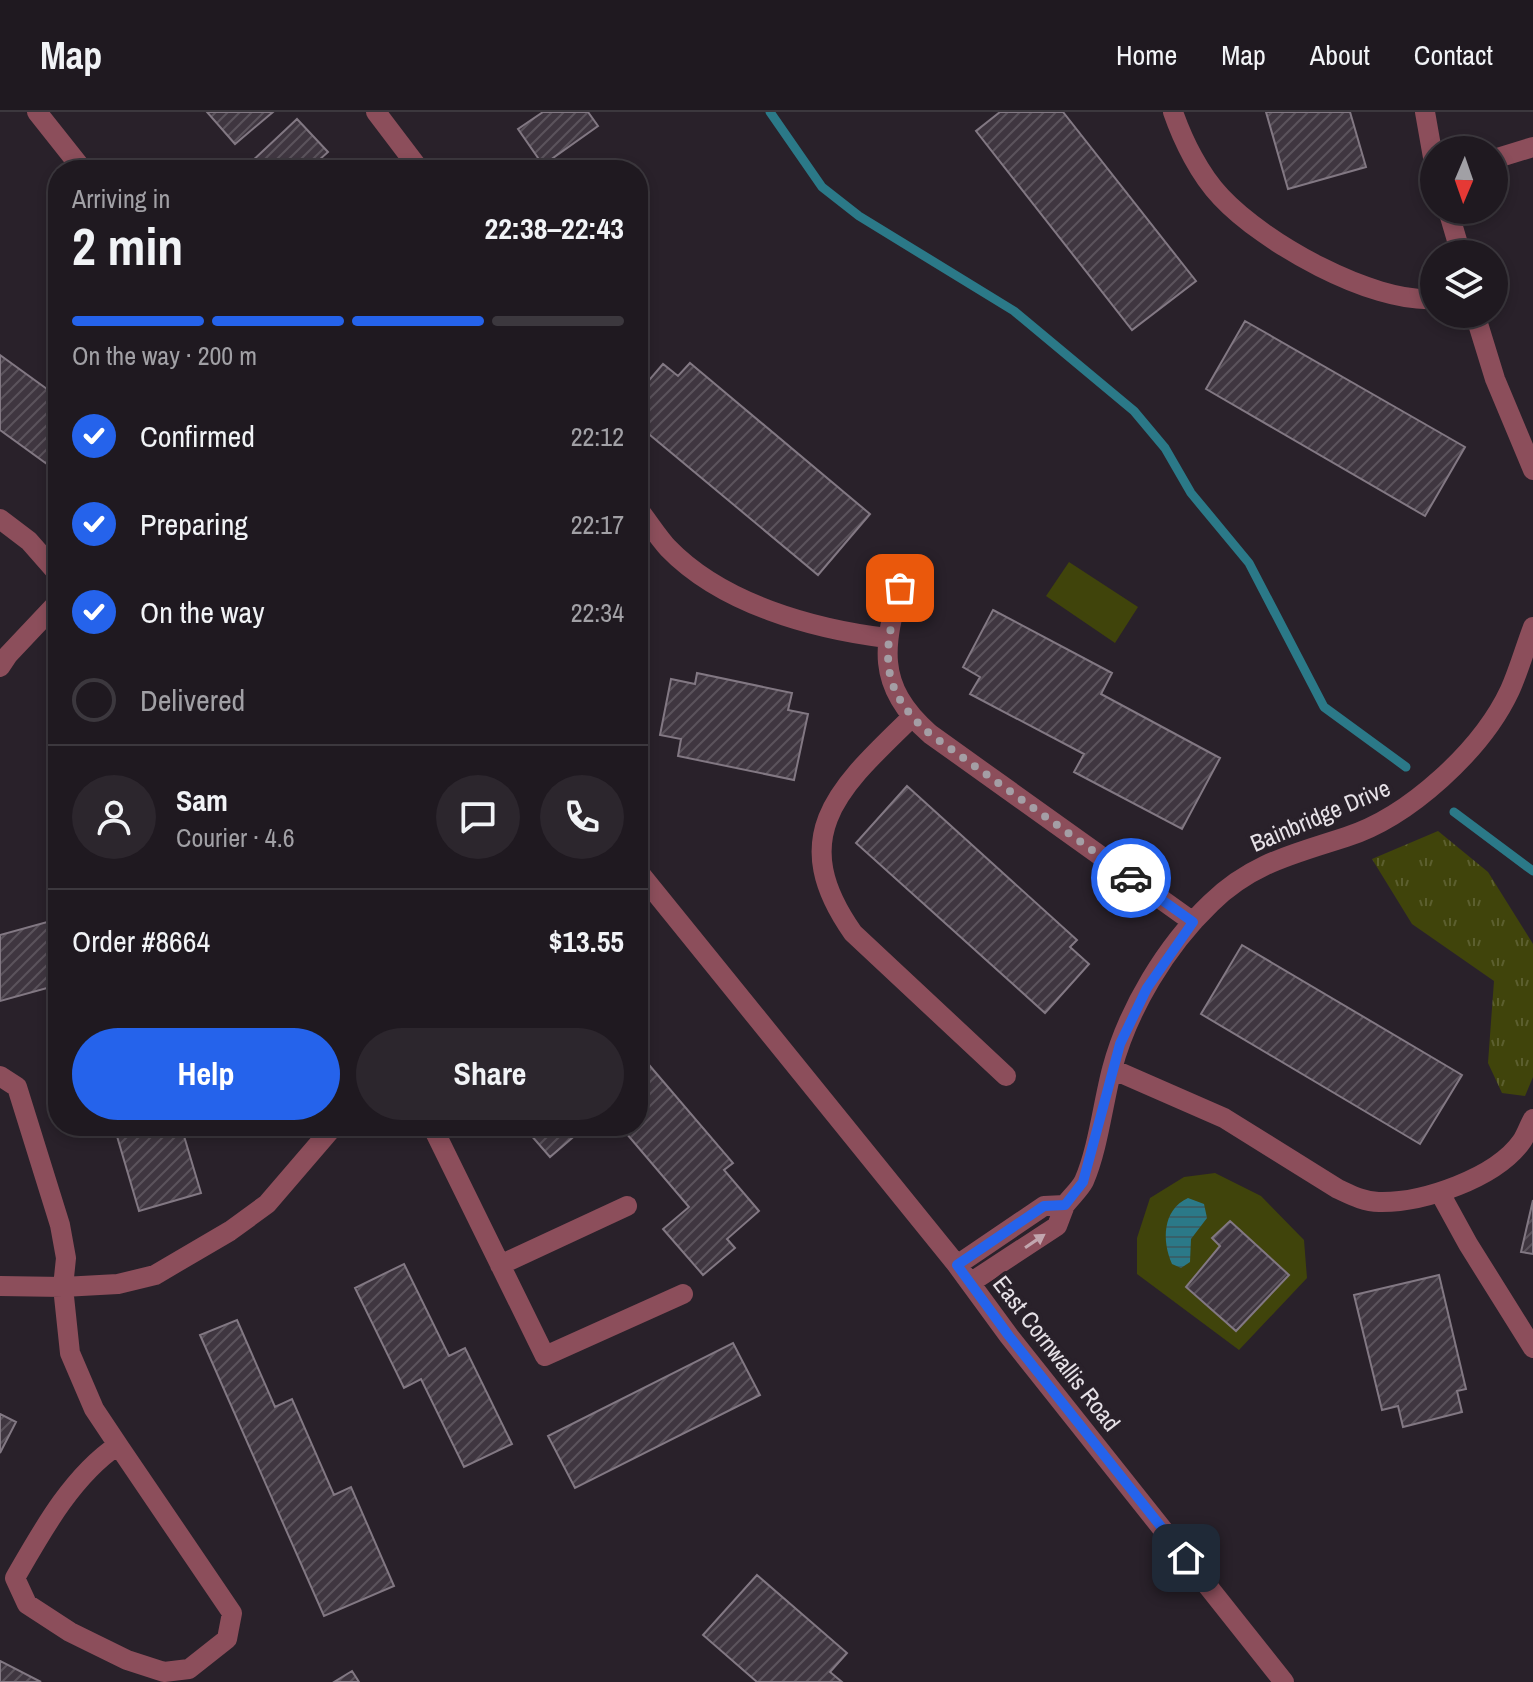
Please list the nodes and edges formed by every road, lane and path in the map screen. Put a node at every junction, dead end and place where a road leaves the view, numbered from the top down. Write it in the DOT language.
graph roads {
  1 [pos="37,112"];
  2 [pos="376,112"];
  3 [pos="1173,112"];
  4 [pos="1425,112"];
  5 [pos="1429,136"];
  6 [pos="1533,147"];
  7 [pos="1508,155"];
  8 [pos="75,160"];
  9 [pos="412,160"];
  10 [pos="1420,300"];
  11 [pos="1479,328"];
  12 [pos="1533,470"];
  13 [pos="0,519"];
  14 [pos="648,522"];
  15 [pos="48,563"];
  16 [pos="906,564"];
  17 [pos="48,613"];
  18 [pos="1533,627"];
  19 [pos="887,638"];
  20 [pos="0,667"];
  21 [pos="911,718"];
  22 [pos="648,883"];
  23 [pos="654,890"];
  24 [pos="648,896"];
  25 [pos="1193,922"];
  26 [pos="1112,1069"];
  27 [pos="0,1076"];
  28 [pos="1006,1076"];
  29 [pos="1533,1119"];
  30 [pos="325,1136"];
  31 [pos="437,1136"];
  32 [pos="1440,1193"];
  33 [pos="1065,1205"];
  34 [pos="627,1206"];
  35 [pos="500,1265"];
  36 [pos="957,1265"];
  37 [pos="970,1283"];
  38 [pos="0,1286"];
  39 [pos="63,1287"];
  40 [pos="683,1294"];
  41 [pos="1533,1348"];
  42 [pos="118,1445"];
  43 [pos="1284,1682"];
  1 -- 8 [label="street"];
  2 -- 9 [label="street"];
  3 -- 10 [label="street"];
  4 -- 5 [label="street"];
  6 -- 7 [label="street"];
  11 -- 12 [label="street"];
  13 -- 15 [label="street"];
  14 -- 19 [label="street"];
  16 -- 19 [label="street"];
  17 -- 20 [label="street"];
  18 -- 25 [label="street, Bainbridge Drive"];
  19 -- 21 [label="street"];
  21 -- 25 [label="street"];
  21 -- 28 [label="street"];
  22 -- 23 [label="street, East Cornwallis Road"];
  23 -- 24 [label="street"];
  23 -- 36 [label="street, East Cornwallis Road"];
  25 -- 26 [label="street, Bainbridge Drive"];
  26 -- 32 [label="street"];
  26 -- 33 [label="street, Bainbridge Drive"];
  27 -- 39 [label="street"];
  29 -- 32 [label="street"];
  30 -- 39 [label="street"];
  31 -- 35 [label="street"];
  32 -- 41 [label="street"];
  33 -- 36 [label="street"];
  37 -- 33 [label="street, Bainbridge Drive, one-way"];
  34 -- 35 [label="street"];
  35 -- 40 [label="street"];
  36 -- 37 [label="street, East Cornwallis Road"];
  37 -- 43 [label="street, East Cornwallis Road"];
  38 -- 39 [label="street"];
  39 -- 42 [label="street"];
  42 -- 42 [label="street"];
}
